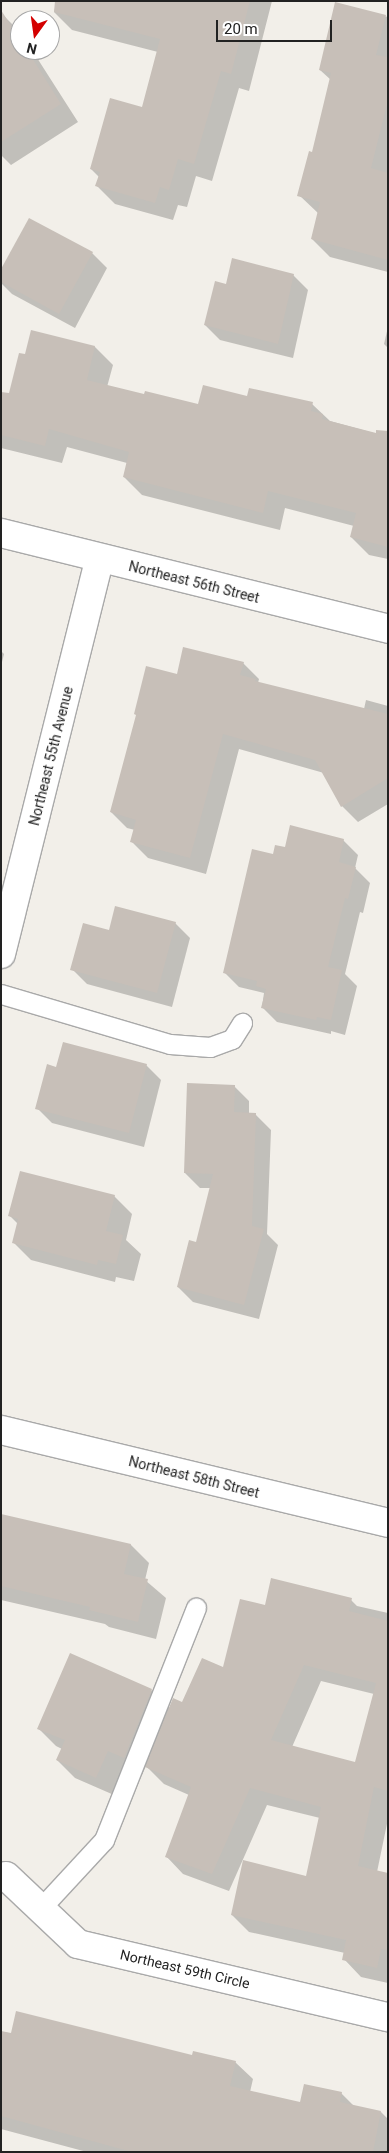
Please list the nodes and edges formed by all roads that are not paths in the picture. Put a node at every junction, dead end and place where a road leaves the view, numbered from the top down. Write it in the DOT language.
graph roads {
  1 [pos="1,533"];
  2 [pos="100,558"];
  3 [pos="388,629"];
  4 [pos="1,954"];
  5 [pos="1,994"];
  6 [pos="242,1023"];
  7 [pos="1,1430"];
  8 [pos="388,1524"];
  9 [pos="196,1608"];
  10 [pos="6,1876"];
  11 [pos="40,1909"];
  12 [pos="388,2016"];
  1 -- 2 [label="street, Northeast 56th Street"];
  2 -- 3 [label="street, Northeast 56th Street"];
  2 -- 4 [label="street, Northeast 55th Avenue"];
  5 -- 6 [label="lane"];
  7 -- 8 [label="street, Northeast 58th Street"];
  9 -- 11 [label="lane"];
  10 -- 11 [label="street, Northeast 59th Circle"];
  11 -- 12 [label="street, Northeast 59th Circle"];
}
